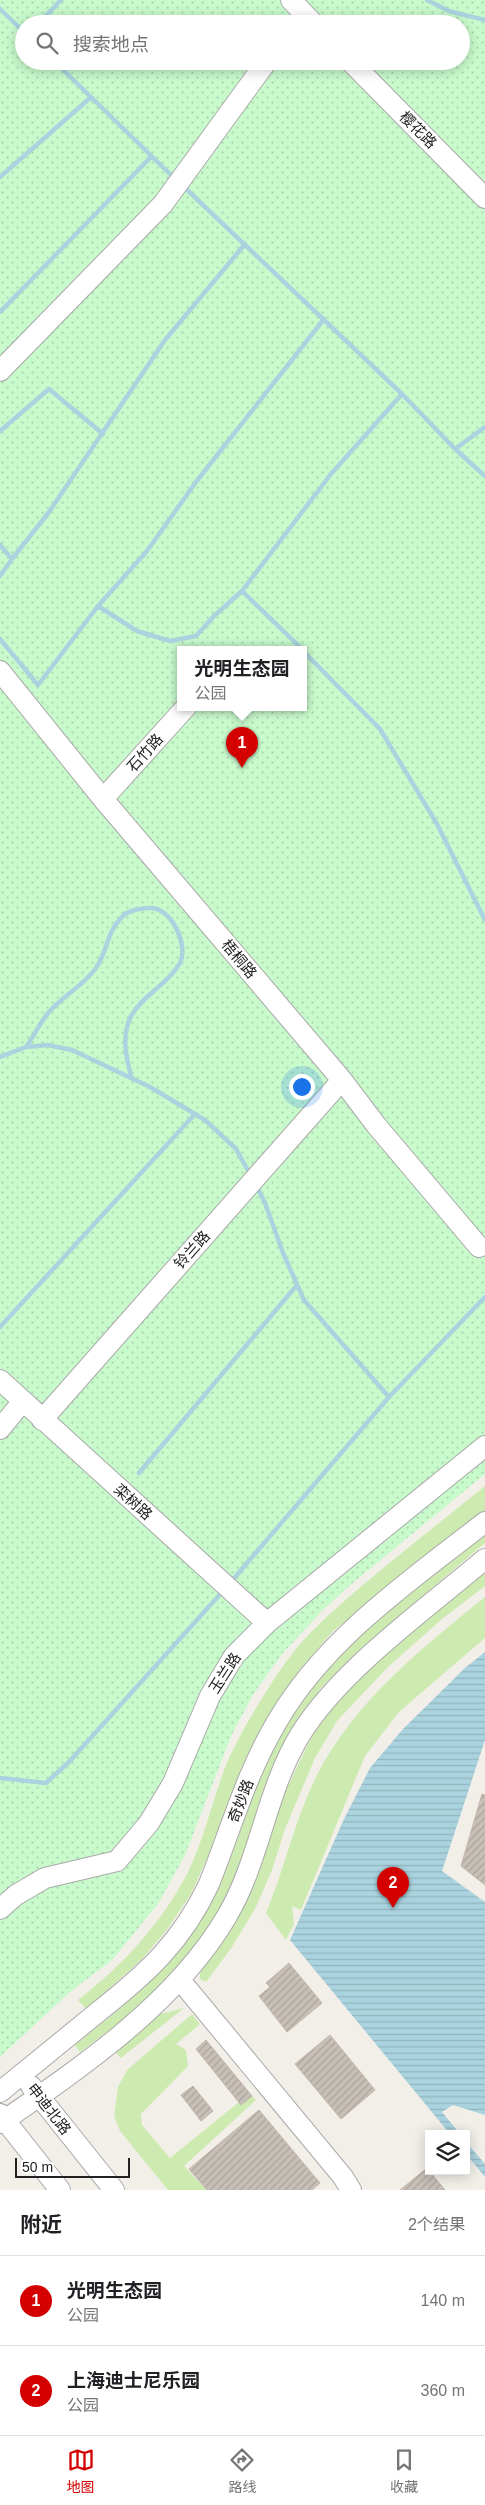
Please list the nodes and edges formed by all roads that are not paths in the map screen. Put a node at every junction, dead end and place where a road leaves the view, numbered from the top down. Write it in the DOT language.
graph roads {
  1 [pos="260,70"];
  2 [pos="359,70"];
  3 [pos="485,198"];
  4 [pos="0,371"];
  5 [pos="0,672"];
  6 [pos="182,711"];
  7 [pos="104,799"];
  8 [pos="342,1080"];
  9 [pos="479,1247"];
  10 [pos="0,1380"];
  11 [pos="23,1401"];
  12 [pos="42,1420"];
  13 [pos="0,1429"];
  14 [pos="485,1446"];
  15 [pos="485,1522"];
  16 [pos="485,1559"];
  17 [pos="267,1623"];
  18 [pos="0,1909"];
  19 [pos="180,1980"];
  20 [pos="22,2074"];
  21 [pos="2,2086"];
  22 [pos="38,2096"];
  23 [pos="2,2119"];
  24 [pos="60,2190"];
  25 [pos="114,2190"];
  26 [pos="351,2190"];
  1 -- 4 [label="street"];
  2 -- 3 [label="street, 樱花路"];
  5 -- 7 [label="street, 梧桐路"];
  6 -- 7 [label="street, 石竹路"];
  7 -- 8 [label="street, 梧桐路"];
  8 -- 9 [label="street, 梧桐路"];
  8 -- 12 [label="street, 铃兰路"];
  10 -- 11 [label="street, 栾树路"];
  11 -- 12 [label="street, 栾树路"];
  11 -- 13 [label="street"];
  12 -- 17 [label="street, 栾树路"];
  14 -- 17 [label="street, 玉兰路"];
  15 -- 20 [label="street, 奇妙路"];
  16 -- 19 [label="street, 奇妙路"];
  17 -- 18 [label="street, 玉兰路"];
  19 -- 22 [label="street, 奇妙路"];
  19 -- 26 [label="street"];
  20 -- 21 [label="street, 奇妙路"];
  20 -- 22 [label="street, 申迪北路"];
  22 -- 23 [label="street, 奇妙路"];
  22 -- 25 [label="street, 申迪北路"];
  23 -- 24 [label="street"];
}
